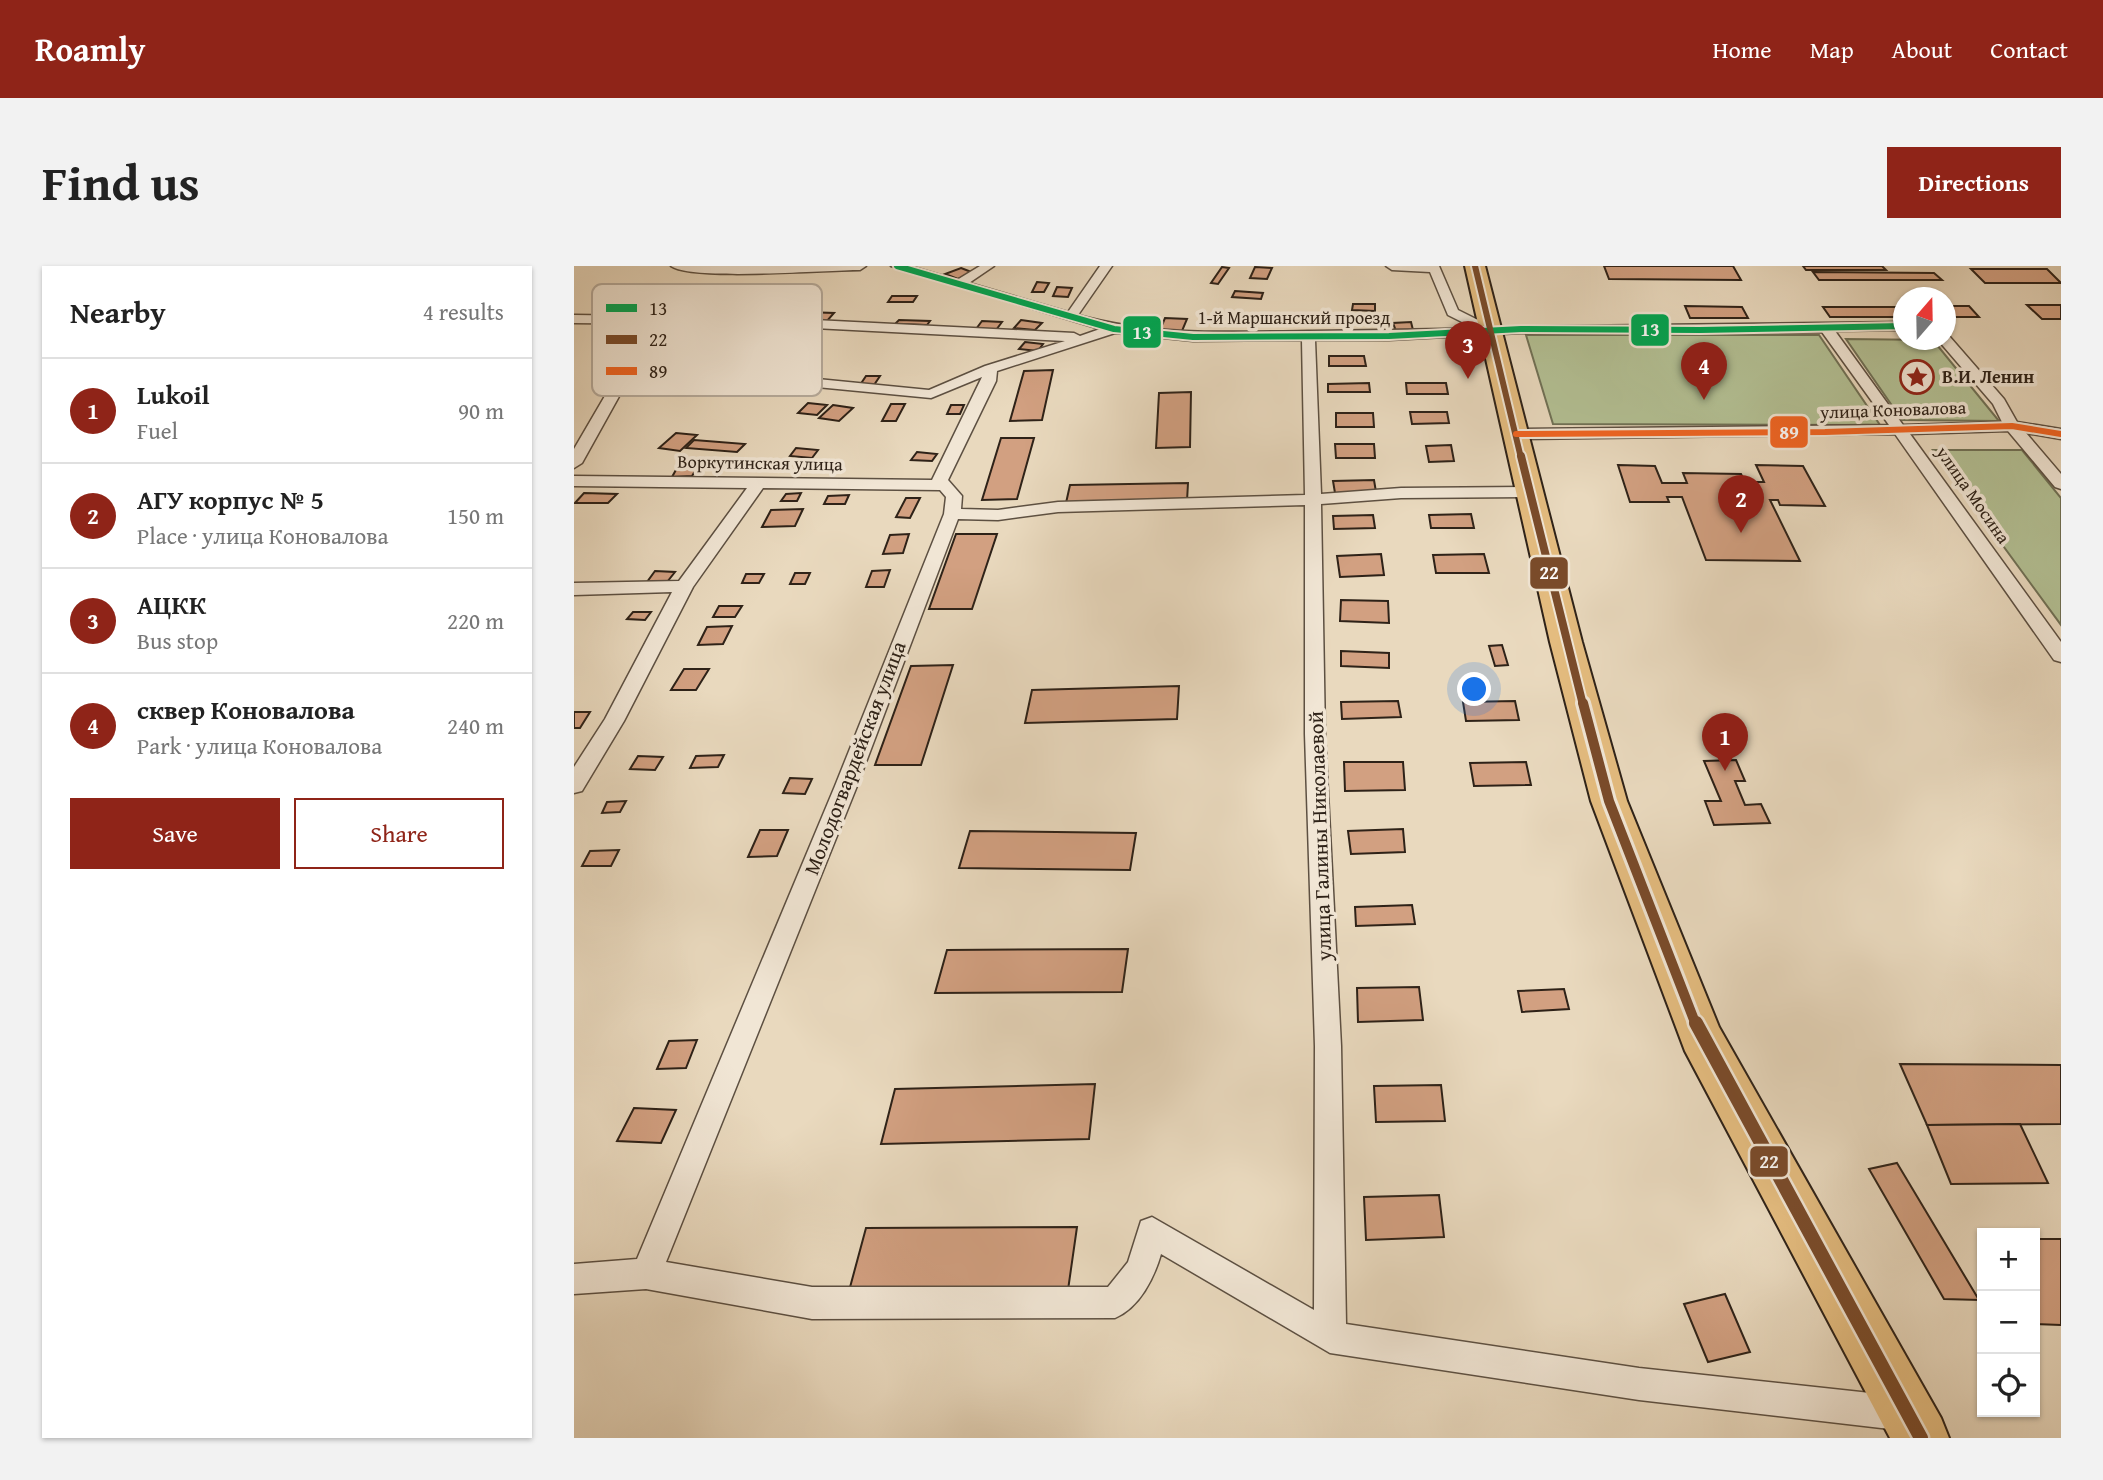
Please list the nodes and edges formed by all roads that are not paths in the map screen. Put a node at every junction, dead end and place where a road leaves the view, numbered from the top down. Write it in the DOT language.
graph roads {
  1 [pos="677,266"];
  2 [pos="860,266"];
  3 [pos="897,266"];
  4 [pos="988,266"];
  5 [pos="1106,266"];
  6 [pos="1392,266"];
  7 [pos="1475,266"];
  8 [pos="1434,268"];
  9 [pos="959,284"];
  10 [pos="1070,316"];
  11 [pos="574,318"];
  12 [pos="592,319"];
  13 [pos="822,324"];
  14 [pos="1825,326"];
  15 [pos="1893,326"];
  16 [pos="1114,329"];
  17 [pos="1489,330"];
  18 [pos="1308,335"];
  19 [pos="1084,338"];
  20 [pos="1954,350"];
  21 [pos="990,369"];
  22 [pos="822,383"];
  23 [pos="612,396"];
  24 [pos="2012,426"];
  25 [pos="1900,428"];
  26 [pos="1516,434"];
  27 [pos="2061,434"];
  28 [pos="574,463"];
  29 [pos="574,481"];
  30 [pos="759,482"];
  31 [pos="2061,484"];
  32 [pos="945,485"];
  33 [pos="1529,492"];
  34 [pos="1314,500"];
  35 [pos="952,513"];
  36 [pos="684,586"];
  37 [pos="574,589"];
  38 [pos="2061,656"];
  39 [pos="574,785"];
  40 [pos="646,1274"];
  41 [pos="574,1279"];
  42 [pos="1330,1337"];
  43 [pos="1914,1426"];
  1 -- 2 [label="street"];
  3 -- 9 [label="street, 1-й Маршанский проезд"];
  4 -- 9 [label="street"];
  5 -- 10 [label="street"];
  6 -- 8 [label="street"];
  7 -- 17 [label="highway"];
  8 -- 17 [label="street"];
  9 -- 10 [label="street, 1-й Маршанский проезд"];
  10 -- 16 [label="street, 1-й Маршанский проезд"];
  11 -- 12 [label="street"];
  13 -- 19 [label="street"];
  14 -- 15 [label="street, 1-й Маршанский проезд"];
  14 -- 17 [label="street, 1-й Маршанский проезд"];
  14 -- 25 [label="street, улица Мосина"];
  16 -- 18 [label="street, 1-й Маршанский проезд"];
  16 -- 19 [label="street"];
  17 -- 18 [label="street, 1-й Маршанский проезд"];
  17 -- 26 [label="highway"];
  18 -- 34 [label="street, улица Галины Николаевой"];
  19 -- 21 [label="street"];
  20 -- 24 [label="street"];
  21 -- 22 [label="street"];
  21 -- 32 [label="street"];
  23 -- 28 [label="street"];
  24 -- 25 [label="street, улица Коновалова"];
  24 -- 27 [label="street, улица Коновалова"];
  24 -- 31 [label="street"];
  25 -- 26 [label="street, улица Коновалова"];
  25 -- 38 [label="street, улица Мосина"];
  26 -- 33 [label="highway"];
  29 -- 30 [label="street, Воркутинская улица"];
  30 -- 32 [label="street, Воркутинская улица"];
  30 -- 36 [label="street"];
  32 -- 35 [label="street"];
  33 -- 34 [label="street"];
  33 -- 43 [label="highway"];
  34 -- 35 [label="street"];
  34 -- 42 [label="street, улица Галины Николаевой"];
  35 -- 40 [label="street, Молодогвардейская улица"];
  36 -- 37 [label="street"];
  36 -- 39 [label="street"];
  40 -- 41 [label="street"];
  40 -- 42 [label="street"];
  42 -- 43 [label="street"];
}
